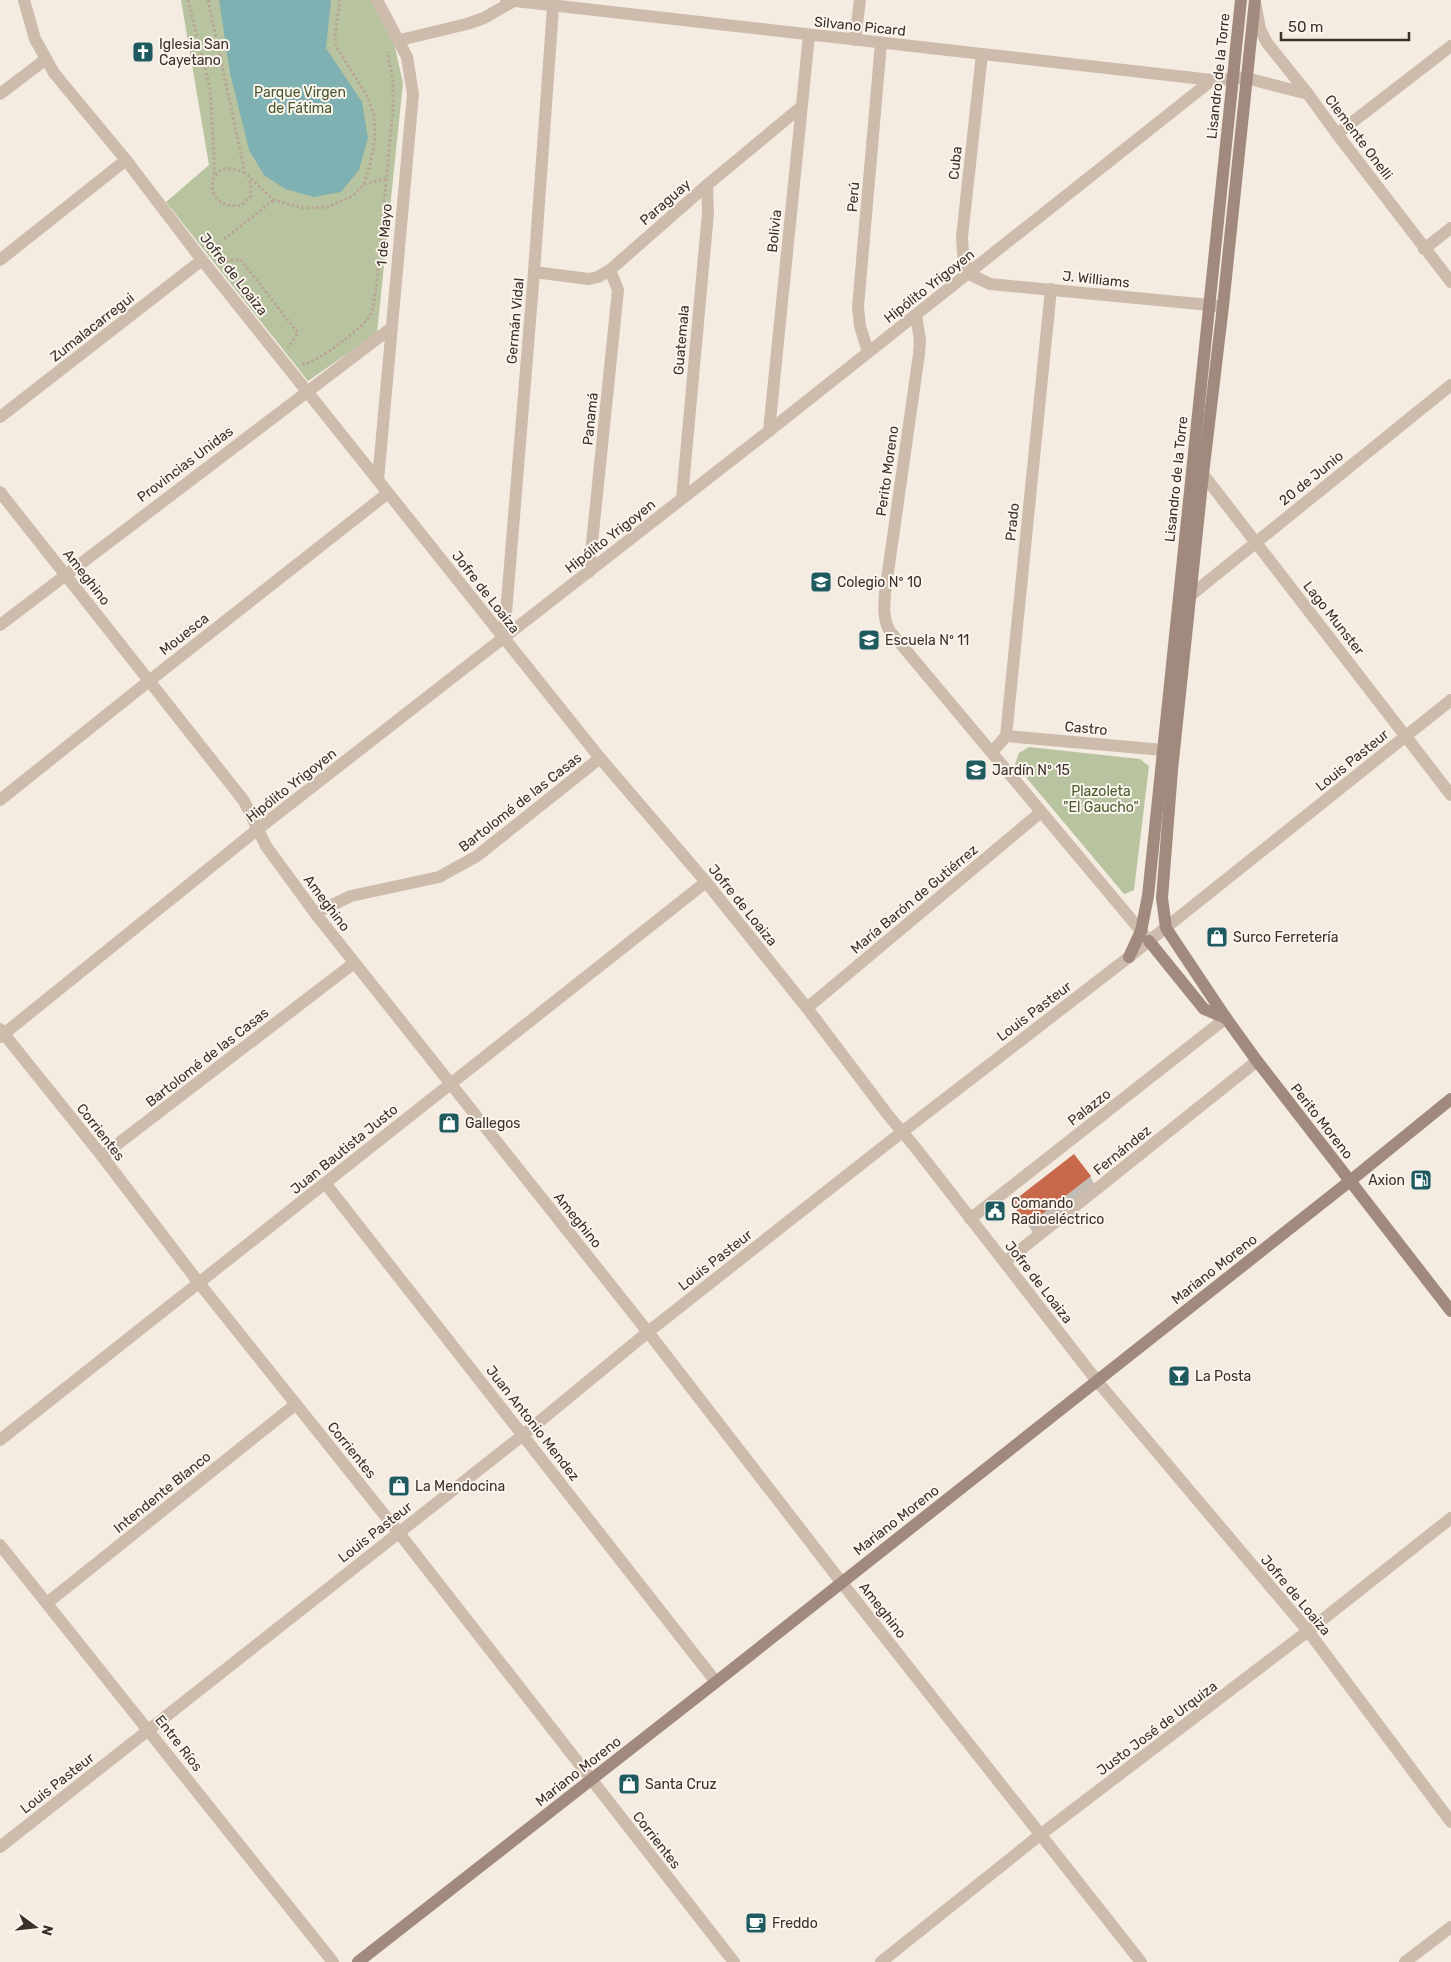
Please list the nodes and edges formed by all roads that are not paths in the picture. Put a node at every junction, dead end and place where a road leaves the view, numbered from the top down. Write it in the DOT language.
graph roads {
  1 [pos="24,0"];
  2 [pos="377,0"];
  3 [pos="860,0"];
  4 [pos="1241,0"];
  5 [pos="509,1"];
  6 [pos="1255,1"];
  7 [pos="553,7"];
  8 [pos="810,35"];
  9 [pos="400,40"];
  10 [pos="855,40"];
  11 [pos="881,43"];
  12 [pos="1451,46"];
  13 [pos="982,54"];
  14 [pos="46,59"];
  15 [pos="1233,78"];
  16 [pos="1246,78"];
  17 [pos="1212,80"];
  18 [pos="0,94"];
  19 [pos="1308,94"];
  20 [pos="801,107"];
  21 [pos="1337,134"];
  22 [pos="126,160"];
  23 [pos="707,185"];
  24 [pos="1451,228"];
  25 [pos="1424,250"];
  26 [pos="208,257"];
  27 [pos="0,260"];
  28 [pos="610,270"];
  29 [pos="534,272"];
  30 [pos="969,274"];
  31 [pos="1451,282"];
  32 [pos="1051,289"];
  33 [pos="1208,306"];
  34 [pos="1223,306"];
  35 [pos="916,315"];
  36 [pos="390,329"];
  37 [pos="868,352"];
  38 [pos="1451,385"];
  39 [pos="308,391"];
  40 [pos="0,417"];
  41 [pos="769,431"];
  42 [pos="1193,460"];
  43 [pos="1203,474"];
  44 [pos="378,480"];
  45 [pos="0,492"];
  46 [pos="388,493"];
  47 [pos="682,498"];
  48 [pos="1256,541"];
  49 [pos="589,572"];
  50 [pos="66,574"];
  51 [pos="1190,595"];
  52 [pos="0,625"];
  53 [pos="504,638"];
  54 [pos="149,681"];
  55 [pos="1451,700"];
  56 [pos="1006,736"];
  57 [pos="1406,736"];
  58 [pos="1163,750"];
  59 [pos="992,752"];
  60 [pos="600,758"];
  61 [pos="1451,795"];
  62 [pos="0,800"];
  63 [pos="1041,812"];
  64 [pos="258,829"];
  65 [pos="706,882"];
  66 [pos="315,913"];
  67 [pos="1166,928"];
  68 [pos="1141,931"];
  69 [pos="1149,941"];
  70 [pos="1129,957"];
  71 [pos="354,962"];
  72 [pos="807,1008"];
  73 [pos="1226,1018"];
  74 [pos="1,1033"];
  75 [pos="1257,1061"];
  76 [pos="450,1084"];
  77 [pos="1451,1098"];
  78 [pos="902,1132"];
  79 [pos="102,1156"];
  80 [pos="1350,1181"];
  81 [pos="325,1183"];
  82 [pos="970,1219"];
  83 [pos="1005,1262"];
  84 [pos="199,1283"];
  85 [pos="1451,1311"];
  86 [pos="648,1332"];
  87 [pos="1097,1381"];
  88 [pos="296,1404"];
  89 [pos="523,1435"];
  90 [pos="0,1440"];
  91 [pos="1451,1518"];
  92 [pos="399,1533"];
  93 [pos="0,1545"];
  94 [pos="842,1582"];
  95 [pos="47,1603"];
  96 [pos="1308,1632"];
  97 [pos="716,1682"];
  98 [pos="149,1730"];
  99 [pos="590,1781"];
  100 [pos="1451,1822"];
  101 [pos="1040,1835"];
  102 [pos="0,1847"];
  103 [pos="1451,1927"];
  104 [pos="333,1962"];
  105 [pos="358,1962"];
  106 [pos="734,1962"];
  107 [pos="881,1962"];
  108 [pos="1141,1962"];
  109 [pos="1405,1962"];
  1 -- 14 [label="street, Jofre de Loaiza"];
  2 -- 9 [label="street, 1 de Mayo"];
  3 -- 10 [label="street"];
  4 -- 15 [label="main road, Lisandro de la Torre"];
  5 -- 7 [label="street, Silvano Picard"];
  5 -- 9 [label="street"];
  6 -- 16 [label="main road, Lisandro de la Torre"];
  6 -- 19 [label="street, Clemente Onelli"];
  7 -- 8 [label="street, Silvano Picard"];
  7 -- 29 [label="street, Germán Vidal"];
  8 -- 10 [label="street, Silvano Picard"];
  8 -- 20 [label="street, Bolivia"];
  9 -- 36 [label="street, 1 de Mayo"];
  10 -- 11 [label="street, Silvano Picard"];
  11 -- 13 [label="street, Silvano Picard"];
  11 -- 37 [label="street, Perú"];
  12 -- 21 [label="street"];
  13 -- 17 [label="street, Silvano Picard"];
  13 -- 30 [label="street, Cuba"];
  14 -- 18 [label="street"];
  14 -- 22 [label="street, Jofre de Loaiza"];
  15 -- 16 [label="street"];
  15 -- 17 [label="street"];
  15 -- 33 [label="main road, Lisandro de la Torre"];
  16 -- 19 [label="street"];
  16 -- 34 [label="main road, Lisandro de la Torre"];
  17 -- 30 [label="street, Hipólito Yrigoyen"];
  19 -- 21 [label="street, Clemente Onelli"];
  20 -- 23 [label="street, Paraguay"];
  20 -- 41 [label="street, Bolivia"];
  21 -- 25 [label="street, Clemente Onelli"];
  22 -- 26 [label="street, Jofre de Loaiza"];
  22 -- 27 [label="street"];
  23 -- 28 [label="street, Paraguay"];
  23 -- 47 [label="street, Guatemala"];
  24 -- 25 [label="street"];
  25 -- 31 [label="street, Clemente Onelli"];
  26 -- 39 [label="street, Jofre de Loaiza"];
  26 -- 40 [label="street, Zumalacarregui"];
  28 -- 29 [label="street, Paraguay"];
  28 -- 49 [label="street, Panamá"];
  29 -- 53 [label="street, Germán Vidal"];
  30 -- 32 [label="street, J. Williams"];
  30 -- 35 [label="street, Hipólito Yrigoyen"];
  32 -- 33 [label="street, J. Williams"];
  32 -- 56 [label="street, Prado"];
  33 -- 34 [label="street, J. Williams"];
  33 -- 42 [label="main road, Lisandro de la Torre"];
  34 -- 43 [label="main road, Lisandro de la Torre"];
  35 -- 37 [label="street, Hipólito Yrigoyen"];
  35 -- 59 [label="street, Perito Moreno"];
  36 -- 39 [label="street, Provincias Unidas"];
  36 -- 44 [label="street, 1 de Mayo"];
  37 -- 41 [label="street, Hipólito Yrigoyen"];
  38 -- 48 [label="street, 20 de Junio"];
  39 -- 44 [label="street, Jofre de Loaiza"];
  39 -- 50 [label="street, Provincias Unidas"];
  41 -- 47 [label="street, Hipólito Yrigoyen"];
  42 -- 43 [label="street, Lago Munster"];
  42 -- 58 [label="main road, Lisandro de la Torre"];
  43 -- 48 [label="street, Lago Munster"];
  43 -- 51 [label="main road, Lisandro de la Torre"];
  44 -- 46 [label="street, Jofre de Loaiza"];
  45 -- 50 [label="street, Ameghino"];
  46 -- 53 [label="street, Jofre de Loaiza"];
  46 -- 54 [label="street, Mouesca"];
  47 -- 49 [label="street, Hipólito Yrigoyen"];
  48 -- 51 [label="street, 20 de Junio"];
  48 -- 57 [label="street, Lago Munster"];
  49 -- 53 [label="street, Hipólito Yrigoyen"];
  50 -- 52 [label="street, Provincias Unidas"];
  50 -- 54 [label="street, Ameghino"];
  51 -- 67 [label="main road, Lisandro de la Torre"];
  53 -- 60 [label="street, Jofre de Loaiza"];
  53 -- 64 [label="street, Hipólito Yrigoyen"];
  54 -- 62 [label="street, Mouesca"];
  54 -- 64 [label="street, Ameghino"];
  55 -- 57 [label="street, Louis Pasteur"];
  56 -- 58 [label="street, Castro"];
  56 -- 59 [label="street"];
  57 -- 61 [label="street, Lago Munster"];
  57 -- 67 [label="street, Louis Pasteur"];
  58 -- 68 [label="main road, Lisandro de la Torre"];
  59 -- 63 [label="street"];
  60 -- 65 [label="street, Jofre de Loaiza"];
  60 -- 66 [label="street, Bartolomé de las Casas"];
  63 -- 68 [label="street"];
  63 -- 72 [label="street, María Barón de Gutiérrez"];
  64 -- 66 [label="street, Ameghino"];
  64 -- 74 [label="street, Hipólito Yrigoyen"];
  65 -- 72 [label="street, Jofre de Loaiza"];
  65 -- 76 [label="street, Juan Bautista Justo"];
  66 -- 71 [label="street, Ameghino"];
  67 -- 69 [label="street, Louis Pasteur"];
  67 -- 73 [label="main road, Perito Moreno"];
  68 -- 69 [label="street"];
  68 -- 70 [label="main road, Lisandro de la Torre"];
  69 -- 70 [label="street, Louis Pasteur"];
  69 -- 73 [label="main road"];
  70 -- 78 [label="street, Louis Pasteur"];
  71 -- 76 [label="street, Ameghino"];
  71 -- 79 [label="street, Bartolomé de las Casas"];
  72 -- 78 [label="street, Jofre de Loaiza"];
  73 -- 75 [label="main road, Perito Moreno"];
  73 -- 82 [label="street, Palazzo"];
  74 -- 79 [label="street, Corrientes"];
  75 -- 80 [label="main road, Perito Moreno"];
  75 -- 83 [label="street, Fernández"];
  76 -- 81 [label="street, Juan Bautista Justo"];
  76 -- 86 [label="street, Ameghino"];
  77 -- 80 [label="main road, Mariano Moreno"];
  78 -- 82 [label="street, Jofre de Loaiza"];
  78 -- 86 [label="street, Louis Pasteur"];
  79 -- 84 [label="street, Corrientes"];
  80 -- 85 [label="main road, Perito Moreno"];
  80 -- 87 [label="main road, Mariano Moreno"];
  81 -- 84 [label="street, Juan Bautista Justo"];
  81 -- 89 [label="street, Juan Antonio Mendez"];
  82 -- 83 [label="street, Jofre de Loaiza"];
  83 -- 87 [label="street, Jofre de Loaiza"];
  84 -- 88 [label="street, Corrientes"];
  84 -- 90 [label="street, Juan Bautista Justo"];
  86 -- 89 [label="street, Louis Pasteur"];
  86 -- 94 [label="street, Ameghino"];
  87 -- 94 [label="main road, Mariano Moreno"];
  87 -- 96 [label="street, Jofre de Loaiza"];
  88 -- 92 [label="street, Corrientes"];
  88 -- 95 [label="street, Intendente Blanco"];
  89 -- 92 [label="street, Louis Pasteur"];
  89 -- 97 [label="street, Juan Antonio Mendez"];
  91 -- 96 [label="street, Justo José de Urquiza"];
  92 -- 98 [label="street, Louis Pasteur"];
  92 -- 99 [label="street, Corrientes"];
  93 -- 95 [label="street, Entre Ríos"];
  94 -- 97 [label="main road, Mariano Moreno"];
  94 -- 101 [label="street, Ameghino"];
  95 -- 98 [label="street, Entre Ríos"];
  96 -- 100 [label="street, Jofre de Loaiza"];
  96 -- 101 [label="street, Justo José de Urquiza"];
  97 -- 99 [label="main road, Mariano Moreno"];
  98 -- 102 [label="street, Louis Pasteur"];
  98 -- 104 [label="street, Entre Ríos"];
  99 -- 105 [label="main road, Mariano Moreno"];
  99 -- 106 [label="street, Corrientes"];
  101 -- 107 [label="street, Justo José de Urquiza"];
  101 -- 108 [label="street, Ameghino"];
  103 -- 109 [label="street"];
}
